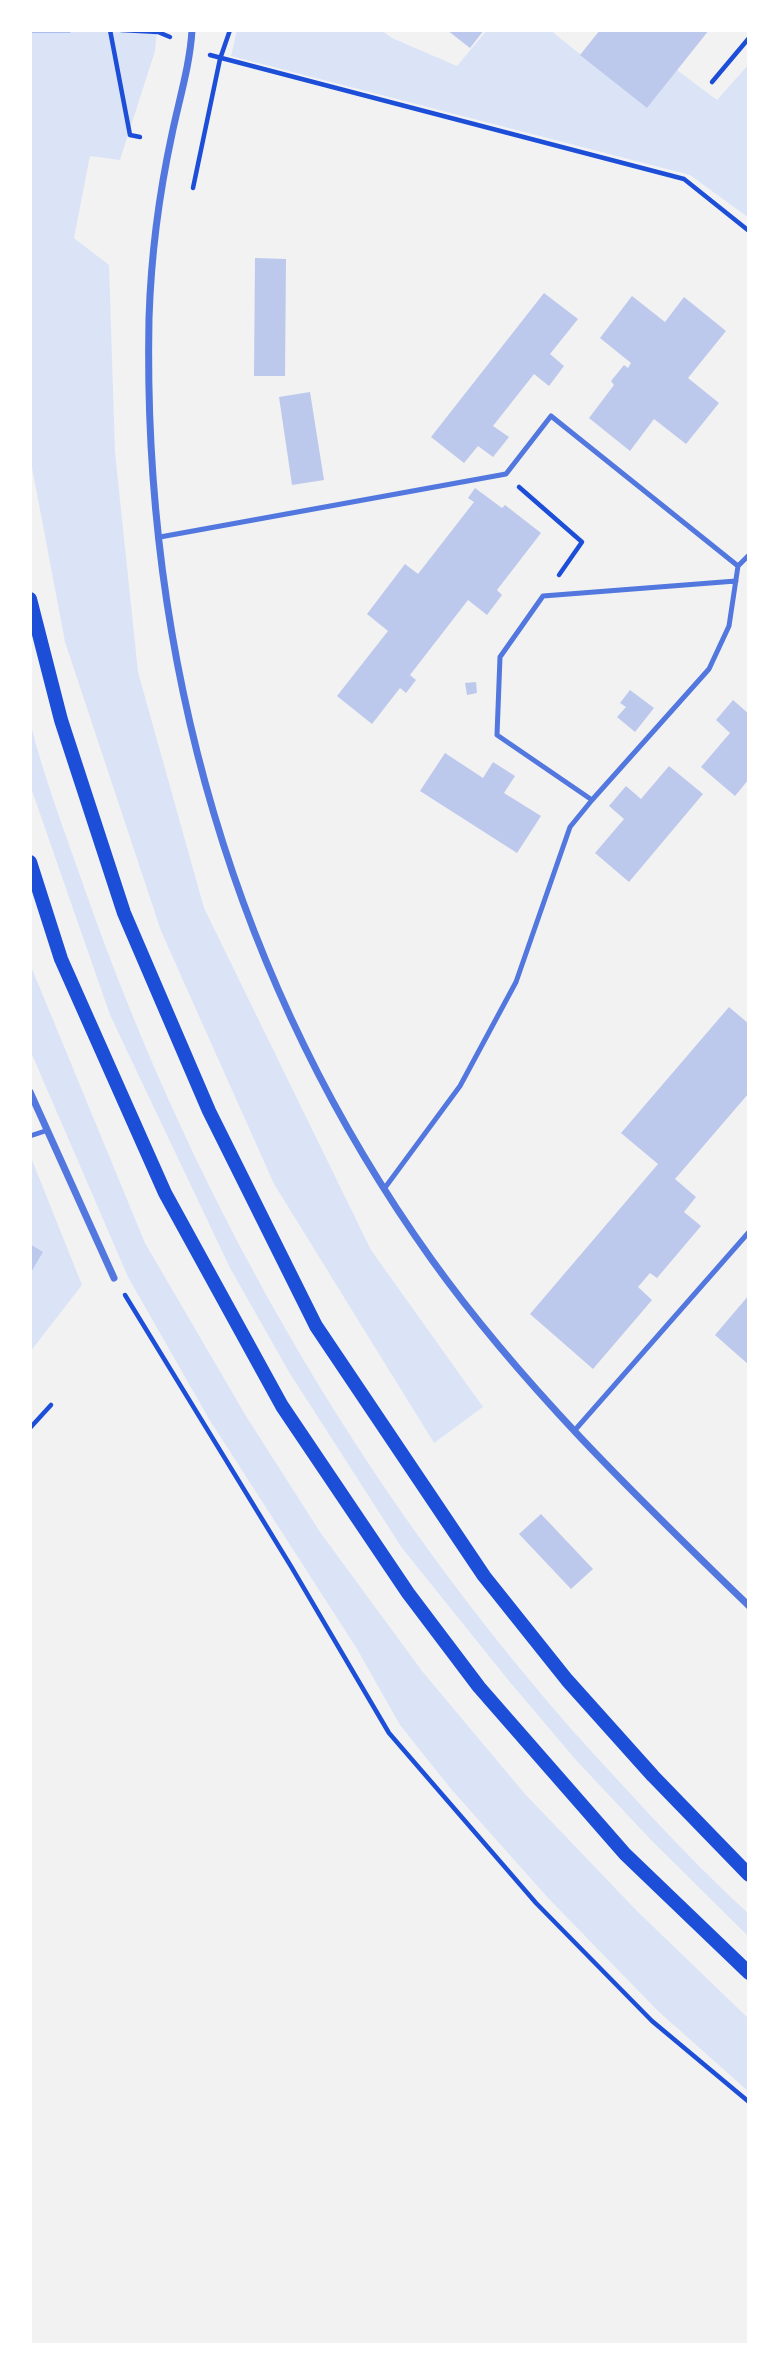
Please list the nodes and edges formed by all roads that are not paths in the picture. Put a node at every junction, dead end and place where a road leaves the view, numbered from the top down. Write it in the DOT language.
graph roads {
  1 [pos="192,30"];
  2 [pos="160,537"];
  3 [pos="749,555"];
  4 [pos="738,566"];
  5 [pos="736,581"];
  6 [pos="30,599"];
  7 [pos="592,800"];
  8 [pos="30,862"];
  9 [pos="30,1092"];
  10 [pos="46,1131"];
  11 [pos="30,1136"];
  12 [pos="384,1189"];
  13 [pos="748,1236"];
  14 [pos="114,1278"];
  15 [pos="575,1430"];
  16 [pos="749,1606"];
  17 [pos="749,1875"];
  18 [pos="749,1973"];
  1 -- 2 [label="street"];
  2 -- 4 [label="lane"];
  2 -- 12 [label="street"];
  3 -- 4 [label="lane"];
  4 -- 5 [label="lane"];
  5 -- 7 [label="lane"];
  5 -- 7 [label="lane"];
  6 -- 17 [label="main road"];
  7 -- 12 [label="lane"];
  8 -- 18 [label="main road"];
  9 -- 10 [label="street"];
  10 -- 11 [label="lane"];
  10 -- 14 [label="street"];
  12 -- 15 [label="street"];
  13 -- 15 [label="lane"];
  15 -- 16 [label="street"];
}
